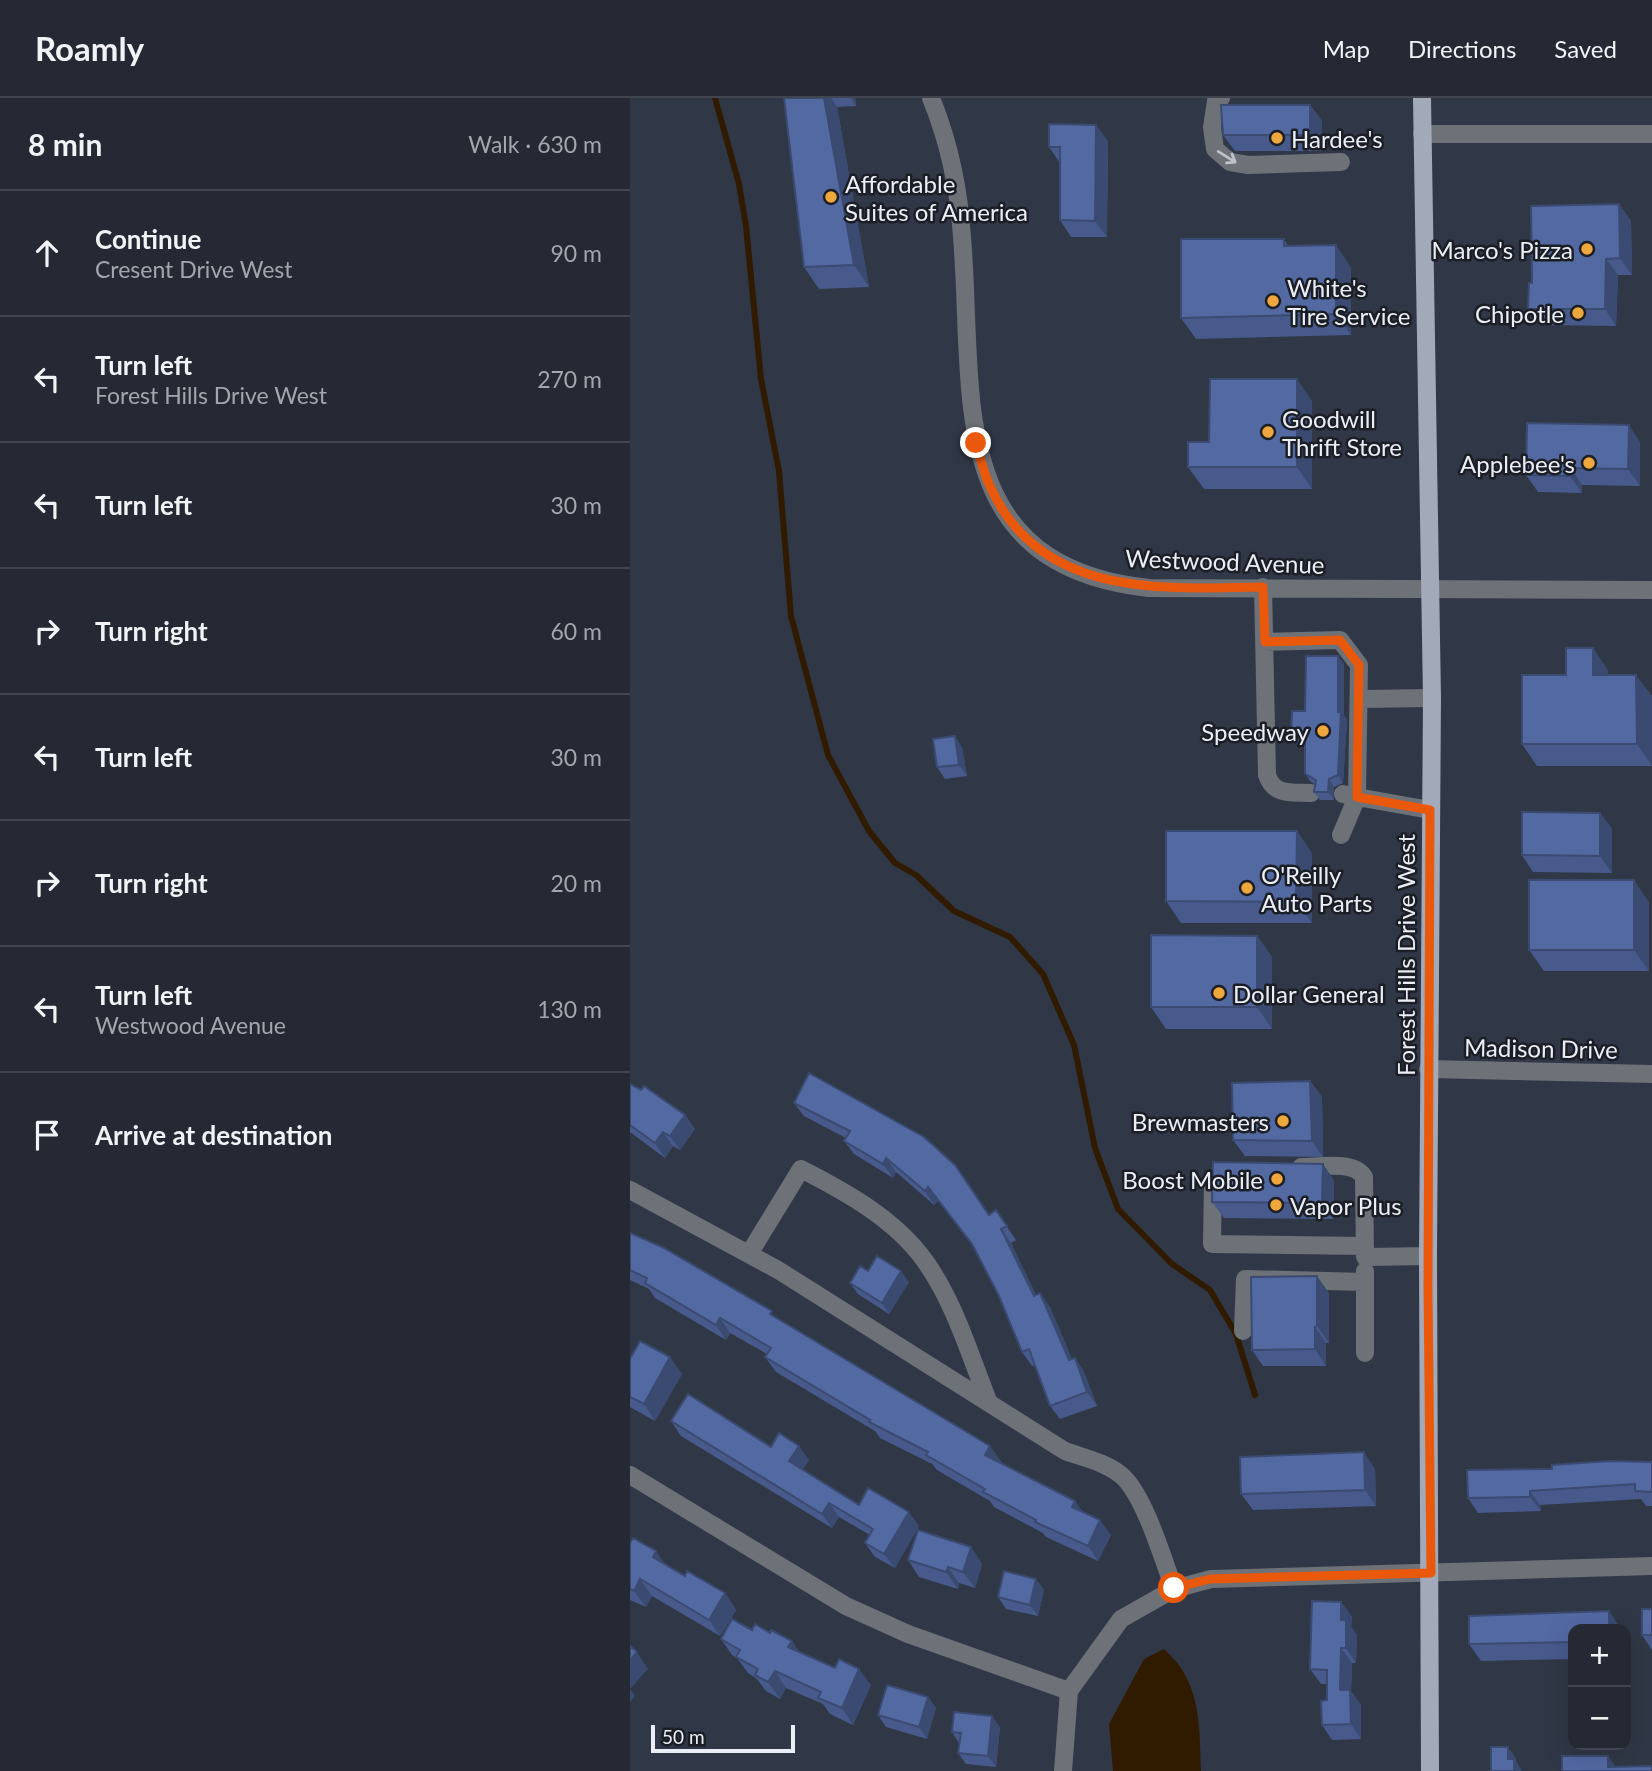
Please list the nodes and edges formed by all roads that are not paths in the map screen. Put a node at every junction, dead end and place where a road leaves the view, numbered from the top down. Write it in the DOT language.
graph roads {
  1 [pos="932,98"];
  2 [pos="1221,98"];
  3 [pos="1422,98"];
  4 [pos="1422,134"];
  5 [pos="1652,134"];
  6 [pos="1341,162"];
  7 [pos="1263,587"];
  8 [pos="1431,589"];
  9 [pos="1652,590"];
  10 [pos="1265,642"];
  11 [pos="1432,698"];
  12 [pos="1359,699"];
  13 [pos="1311,793"];
  14 [pos="1350,795"];
  15 [pos="1430,810"];
  16 [pos="1342,835"];
  17 [pos="1429,1069"];
  18 [pos="1652,1074"];
  19 [pos="1226,1167"];
  20 [pos="1281,1167"];
  21 [pos="630,1190"];
  22 [pos="1365,1251"];
  23 [pos="749,1254"];
  24 [pos="1428,1256"];
  25 [pos="1365,1282"];
  26 [pos="1243,1331"];
  27 [pos="1365,1353"];
  28 [pos="989,1403"];
  29 [pos="630,1475"];
  30 [pos="1652,1566"];
  31 [pos="1431,1573"];
  32 [pos="1174,1588"];
  33 [pos="1069,1691"];
  34 [pos="1063,1771"];
  35 [pos="1430,1771"];
  1 -- 7 [label="street, Westwood Avenue"];
  2 -- 6 [label="street, one-way"];
  3 -- 4 [label="main road, Forest Hills Drive West"];
  4 -- 5 [label="street"];
  4 -- 8 [label="main road, Forest Hills Drive West"];
  7 -- 8 [label="street, Westwood Avenue"];
  7 -- 10 [label="street"];
  8 -- 9 [label="street, Westwood Avenue"];
  8 -- 11 [label="main road, Forest Hills Drive West"];
  10 -- 12 [label="street"];
  10 -- 13 [label="street"];
  11 -- 12 [label="street"];
  11 -- 15 [label="main road, Forest Hills Drive West"];
  12 -- 14 [label="street"];
  14 -- 15 [label="street"];
  14 -- 16 [label="street"];
  15 -- 17 [label="main road, Forest Hills Drive West"];
  17 -- 18 [label="street, Madison Drive"];
  17 -- 24 [label="main road, Forest Hills Drive West"];
  19 -- 22 [label="street"];
  20 -- 22 [label="street"];
  21 -- 23 [label="street"];
  22 -- 24 [label="street"];
  22 -- 25 [label="street"];
  23 -- 28 [label="street"];
  23 -- 28 [label="street"];
  24 -- 31 [label="main road, Forest Hills Drive West"];
  25 -- 26 [label="street"];
  25 -- 27 [label="street"];
  28 -- 32 [label="street"];
  29 -- 33 [label="street"];
  30 -- 31 [label="street"];
  31 -- 32 [label="street"];
  31 -- 35 [label="main road, Forest Hills Drive West"];
  32 -- 33 [label="street"];
  33 -- 34 [label="street"];
}
